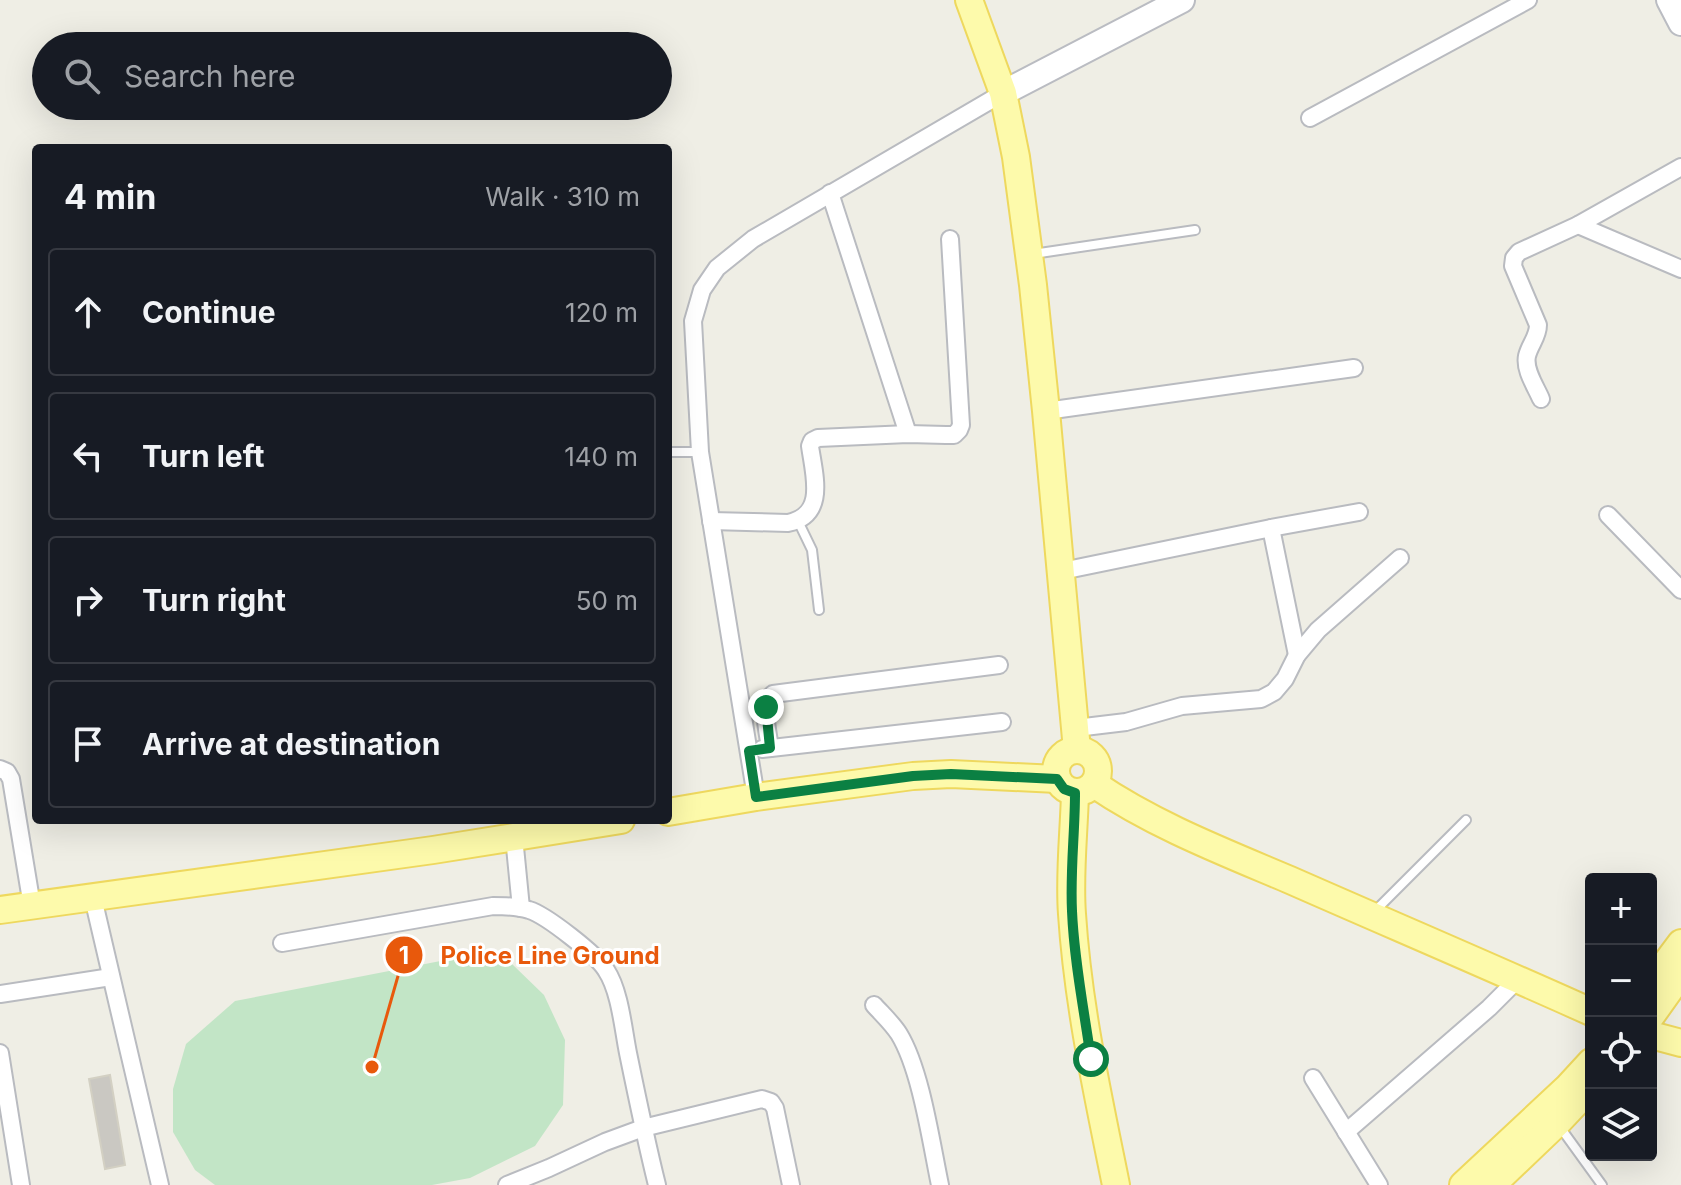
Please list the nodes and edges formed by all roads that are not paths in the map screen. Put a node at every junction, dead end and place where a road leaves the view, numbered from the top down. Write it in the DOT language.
graph roads {
  1 [pos="969,0"];
  2 [pos="1182,0"];
  3 [pos="1528,0"];
  4 [pos="1669,0"];
  5 [pos="1681,23"];
  6 [pos="1003,93"];
  7 [pos="1310,118"];
  8 [pos="1681,167"];
  9 [pos="830,193"];
  10 [pos="1578,225"];
  11 [pos="1195,230"];
  12 [pos="950,239"];
  13 [pos="1029,255"];
  14 [pos="1681,269"];
  15 [pos="1354,368"];
  16 [pos="1541,399"];
  17 [pos="1046,411"];
  18 [pos="908,434"];
  19 [pos="672,452"];
  20 [pos="700,452"];
  21 [pos="1359,512"];
  22 [pos="1608,515"];
  23 [pos="711,521"];
  24 [pos="798,521"];
  25 [pos="1271,528"];
  26 [pos="1400,558"];
  27 [pos="1062,571"];
  28 [pos="1681,590"];
  29 [pos="819,610"];
  30 [pos="1297,655"];
  31 [pos="999,665"];
  32 [pos="1002,722"];
  33 [pos="1077,739"];
  34 [pos="770,748"];
  35 [pos="749,751"];
  36 [pos="0,769"];
  37 [pos="1075,785"];
  38 [pos="756,797"];
  39 [pos="672,811"];
  40 [pos="1466,820"];
  41 [pos="596,824"];
  42 [pos="514,837"];
  43 [pos="93,898"];
  44 [pos="32,906"];
  45 [pos="521,908"];
  46 [pos="0,910"];
  47 [pos="1371,916"];
  48 [pos="282,943"];
  49 [pos="1681,943"];
  50 [pos="1681,974"];
  51 [pos="1657,975"];
  52 [pos="111,977"];
  53 [pos="1518,979"];
  54 [pos="0,994"];
  55 [pos="874,1005"];
  56 [pos="1657,1008"];
  57 [pos="1585,1009"];
  58 [pos="1657,1037"];
  59 [pos="1681,1043"];
  60 [pos="0,1053"];
  61 [pos="1585,1069"];
  62 [pos="1313,1078"];
  63 [pos="1589,1089"];
  64 [pos="1557,1123"];
  65 [pos="643,1128"];
  66 [pos="1346,1132"];
  67 [pos="21,1185"];
  68 [pos="160,1185"];
  69 [pos="507,1185"];
  70 [pos="657,1185"];
  71 [pos="791,1185"];
  72 [pos="940,1185"];
  73 [pos="1116,1185"];
  74 [pos="1379,1185"];
  75 [pos="1463,1185"];
  76 [pos="1492,1185"];
  77 [pos="1602,1185"];
  1 -- 6 [label="main road"];
  2 -- 6 [label="street"];
  3 -- 7 [label="street"];
  4 -- 5 [label="street"];
  6 -- 9 [label="street"];
  6 -- 13 [label="main road"];
  8 -- 10 [label="street"];
  9 -- 18 [label="street"];
  9 -- 20 [label="street"];
  10 -- 14 [label="street"];
  10 -- 16 [label="street"];
  11 -- 13 [label="lane"];
  12 -- 18 [label="street"];
  13 -- 17 [label="main road"];
  15 -- 17 [label="street"];
  17 -- 27 [label="main road"];
  18 -- 24 [label="street"];
  19 -- 20 [label="lane"];
  20 -- 23 [label="street"];
  21 -- 25 [label="street"];
  22 -- 28 [label="street"];
  23 -- 24 [label="street"];
  23 -- 35 [label="street"];
  24 -- 29 [label="lane"];
  25 -- 27 [label="street"];
  25 -- 30 [label="street"];
  26 -- 30 [label="street"];
  27 -- 33 [label="main road"];
  30 -- 33 [label="street"];
  31 -- 34 [label="street"];
  32 -- 34 [label="street"];
  33 -- 37 [label="main road"];
  33 -- 37 [label="main road"];
  34 -- 35 [label="street"];
  35 -- 38 [label="street"];
  36 -- 44 [label="street"];
  37 -- 38 [label="main road"];
  37 -- 47 [label="main road"];
  37 -- 73 [label="main road"];
  38 -- 39 [label="main road"];
  40 -- 47 [label="lane"];
  41 -- 42 [label="main road"];
  42 -- 43 [label="main road"];
  42 -- 45 [label="street"];
  43 -- 44 [label="main road"];
  43 -- 52 [label="street"];
  44 -- 46 [label="main road"];
  45 -- 48 [label="street"];
  45 -- 65 [label="street"];
  47 -- 53 [label="main road"];
  49 -- 51 [label="main road"];
  50 -- 56 [label="main road"];
  52 -- 54 [label="street"];
  52 -- 68 [label="street"];
  53 -- 57 [label="main road"];
  53 -- 66 [label="street"];
  55 -- 72 [label="street"];
  58 -- 59 [label="main road"];
  60 -- 67 [label="street"];
  61 -- 75 [label="main road"];
  62 -- 66 [label="street"];
  63 -- 64 [label="main road"];
  64 -- 76 [label="main road"];
  64 -- 77 [label="lane"];
  65 -- 69 [label="street"];
  65 -- 70 [label="street"];
  65 -- 71 [label="street"];
  66 -- 74 [label="street"];
}
